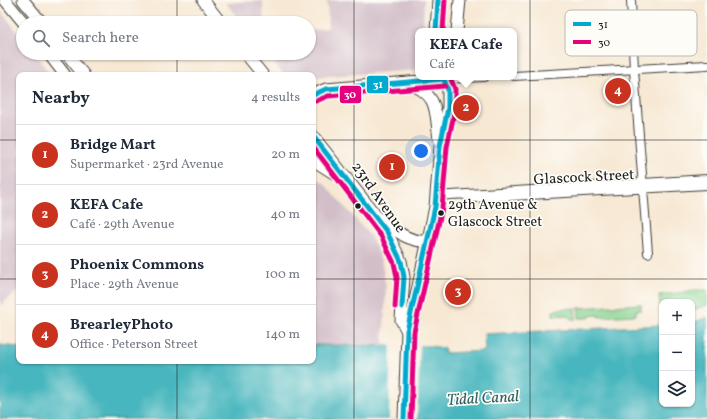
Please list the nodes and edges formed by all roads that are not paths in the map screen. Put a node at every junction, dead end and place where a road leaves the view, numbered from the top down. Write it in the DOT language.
graph roads {
  1 [pos="5,0"];
  2 [pos="23,0"];
  3 [pos="203,0"];
  4 [pos="438,0"];
  5 [pos="460,0"];
  6 [pos="631,0"];
  7 [pos="631,10"];
  8 [pos="18,16"];
  9 [pos="36,16"];
  10 [pos="216,16"];
  11 [pos="436,28"];
  12 [pos="457,28"];
  13 [pos="633,56"];
  14 [pos="53,60"];
  15 [pos="72,60"];
  16 [pos="251,60"];
  17 [pos="707,66"];
  18 [pos="634,70"];
  19 [pos="63,72"];
  20 [pos="82,72"];
  21 [pos="261,72"];
  22 [pos="517,76"];
  23 [pos="429,80"];
  24 [pos="445,80"];
  25 [pos="407,83"];
  26 [pos="316,88"];
  27 [pos="326,89"];
  28 [pos="316,94"];
  29 [pos="316,140"];
  30 [pos="440,146"];
  31 [pos="316,162"];
  32 [pos="707,179"];
  33 [pos="349,182"];
  34 [pos="707,185"];
  35 [pos="642,186"];
  36 [pos="435,196"];
  37 [pos="373,212"];
  38 [pos="428,242"];
  39 [pos="648,253"];
  40 [pos="407,331"];
  41 [pos="404,419"];
  1 -- 8 [label="main road"];
  2 -- 9 [label="main road"];
  3 -- 10 [label="main road"];
  4 -- 11 [label="main road"];
  5 -- 12 [label="main road"];
  6 -- 7 [label="street"];
  13 -- 18 [label="street"];
  14 -- 19 [label="main road"];
  15 -- 20 [label="main road"];
  16 -- 21 [label="main road"];
  17 -- 18 [label="street"];
  18 -- 22 [label="street"];
  18 -- 35 [label="street"];
  23 -- 25 [label="main road"];
  24 -- 30 [label="main road"];
  25 -- 27 [label="main road"];
  25 -- 30 [label="main road"];
  26 -- 27 [label="main road"];
  27 -- 28 [label="main road"];
  29 -- 33 [label="main road, 23rd Avenue"];
  30 -- 36 [label="main road"];
  31 -- 33 [label="main road"];
  32 -- 35 [label="street, Glascock Street"];
  33 -- 37 [label="main road, 23rd Avenue"];
  34 -- 35 [label="street, Glascock Street"];
  35 -- 36 [label="street, Glascock Street"];
  35 -- 39 [label="street"];
  36 -- 38 [label="main road"];
  37 -- 38 [label="main road"];
  37 -- 40 [label="main road, 23rd Avenue"];
  38 -- 40 [label="main road"];
  40 -- 41 [label="main road"];
}
